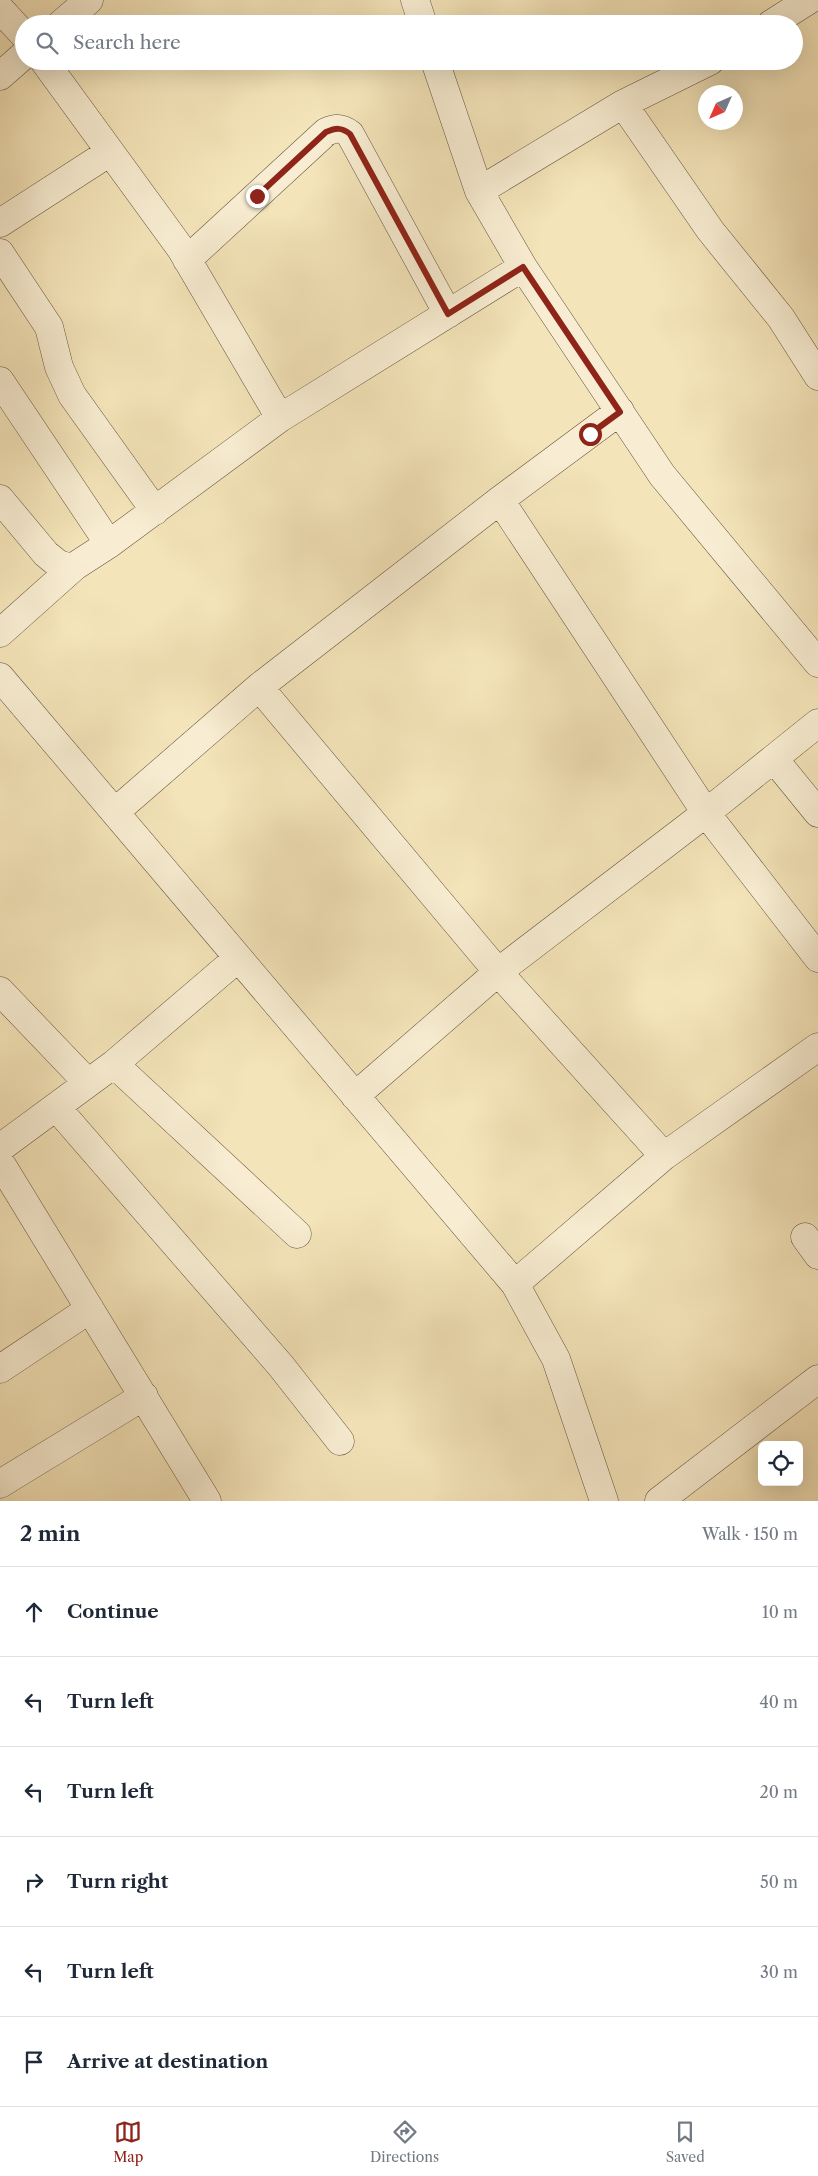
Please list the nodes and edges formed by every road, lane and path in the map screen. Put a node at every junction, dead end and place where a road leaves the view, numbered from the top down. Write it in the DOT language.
graph roads {
  1 [pos="89,0"];
  2 [pos="415,0"];
  3 [pos="810,0"];
  4 [pos="0,9"];
  5 [pos="72,15"];
  6 [pos="420,15"];
  7 [pos="786,15"];
  8 [pos="15,25"];
  9 [pos="15,63"];
  10 [pos="51,70"];
  11 [pos="439,70"];
  12 [pos="692,70"];
  13 [pos="0,76"];
  14 [pos="623,104"];
  15 [pos="110,152"];
  16 [pos="479,191"];
  17 [pos="0,223"];
  18 [pos="0,253"];
  19 [pos="187,260"];
  20 [pos="523,267"];
  21 [pos="448,314"];
  22 [pos="818,376"];
  23 [pos="0,381"];
  24 [pos="620,412"];
  25 [pos="280,418"];
  26 [pos="0,499"];
  27 [pos="500,500"];
  28 [pos="155,511"];
  29 [pos="109,544"];
  30 [pos="75,566"];
  31 [pos="0,632"];
  32 [pos="818,663"];
  33 [pos="0,677"];
  34 [pos="259,687"];
  35 [pos="818,724"];
  36 [pos="774,759"];
  37 [pos="115,812"];
  38 [pos="706,813"];
  39 [pos="818,813"];
  40 [pos="238,958"];
  41 [pos="818,958"];
  42 [pos="498,972"];
  43 [pos="0,990"];
  44 [pos="818,1047"];
  45 [pos="114,1064"];
  46 [pos="88,1083"];
  47 [pos="355,1096"];
  48 [pos="56,1107"];
  49 [pos="0,1148"];
  50 [pos="664,1156"];
  51 [pos="0,1162"];
  52 [pos="297,1234"];
  53 [pos="514,1284"];
  54 [pos="90,1309"];
  55 [pos="0,1369"];
  56 [pos="818,1379"];
  57 [pos="144,1396"];
  58 [pos="340,1441"];
  59 [pos="0,1484"];
  60 [pos="207,1501"];
  61 [pos="604,1501"];
  62 [pos="659,1501"];
  1 -- 5 [label="street"];
  2 -- 6 [label="street"];
  3 -- 7 [label="street"];
  4 -- 8 [label="street"];
  9 -- 13 [label="street"];
  10 -- 15 [label="street"];
  11 -- 16 [label="street"];
  12 -- 14 [label="street"];
  14 -- 16 [label="street"];
  14 -- 22 [label="street"];
  15 -- 17 [label="street"];
  15 -- 19 [label="street"];
  16 -- 20 [label="street"];
  18 -- 28 [label="street"];
  19 -- 21 [label="street"];
  19 -- 25 [label="street"];
  20 -- 21 [label="street"];
  20 -- 24 [label="street"];
  21 -- 25 [label="street"];
  23 -- 29 [label="street"];
  24 -- 27 [label="street"];
  24 -- 32 [label="street"];
  25 -- 28 [label="street"];
  26 -- 30 [label="street"];
  27 -- 34 [label="street"];
  27 -- 38 [label="street"];
  28 -- 29 [label="street"];
  29 -- 30 [label="street"];
  30 -- 31 [label="street"];
  33 -- 37 [label="street"];
  34 -- 37 [label="street"];
  34 -- 42 [label="street"];
  35 -- 36 [label="street"];
  36 -- 38 [label="street"];
  36 -- 39 [label="street"];
  37 -- 40 [label="street"];
  38 -- 41 [label="street"];
  38 -- 42 [label="street"];
  40 -- 45 [label="street"];
  40 -- 47 [label="street"];
  42 -- 47 [label="street"];
  42 -- 50 [label="street"];
  43 -- 46 [label="street"];
  44 -- 50 [label="street"];
  45 -- 46 [label="street"];
  45 -- 52 [label="street"];
  46 -- 48 [label="street"];
  47 -- 53 [label="street"];
  48 -- 49 [label="street"];
  48 -- 58 [label="street"];
  50 -- 53 [label="street"];
  51 -- 54 [label="street"];
  53 -- 61 [label="street"];
  54 -- 55 [label="street"];
  54 -- 57 [label="street"];
  56 -- 62 [label="street"];
  57 -- 59 [label="street"];
  57 -- 60 [label="street"];
}
